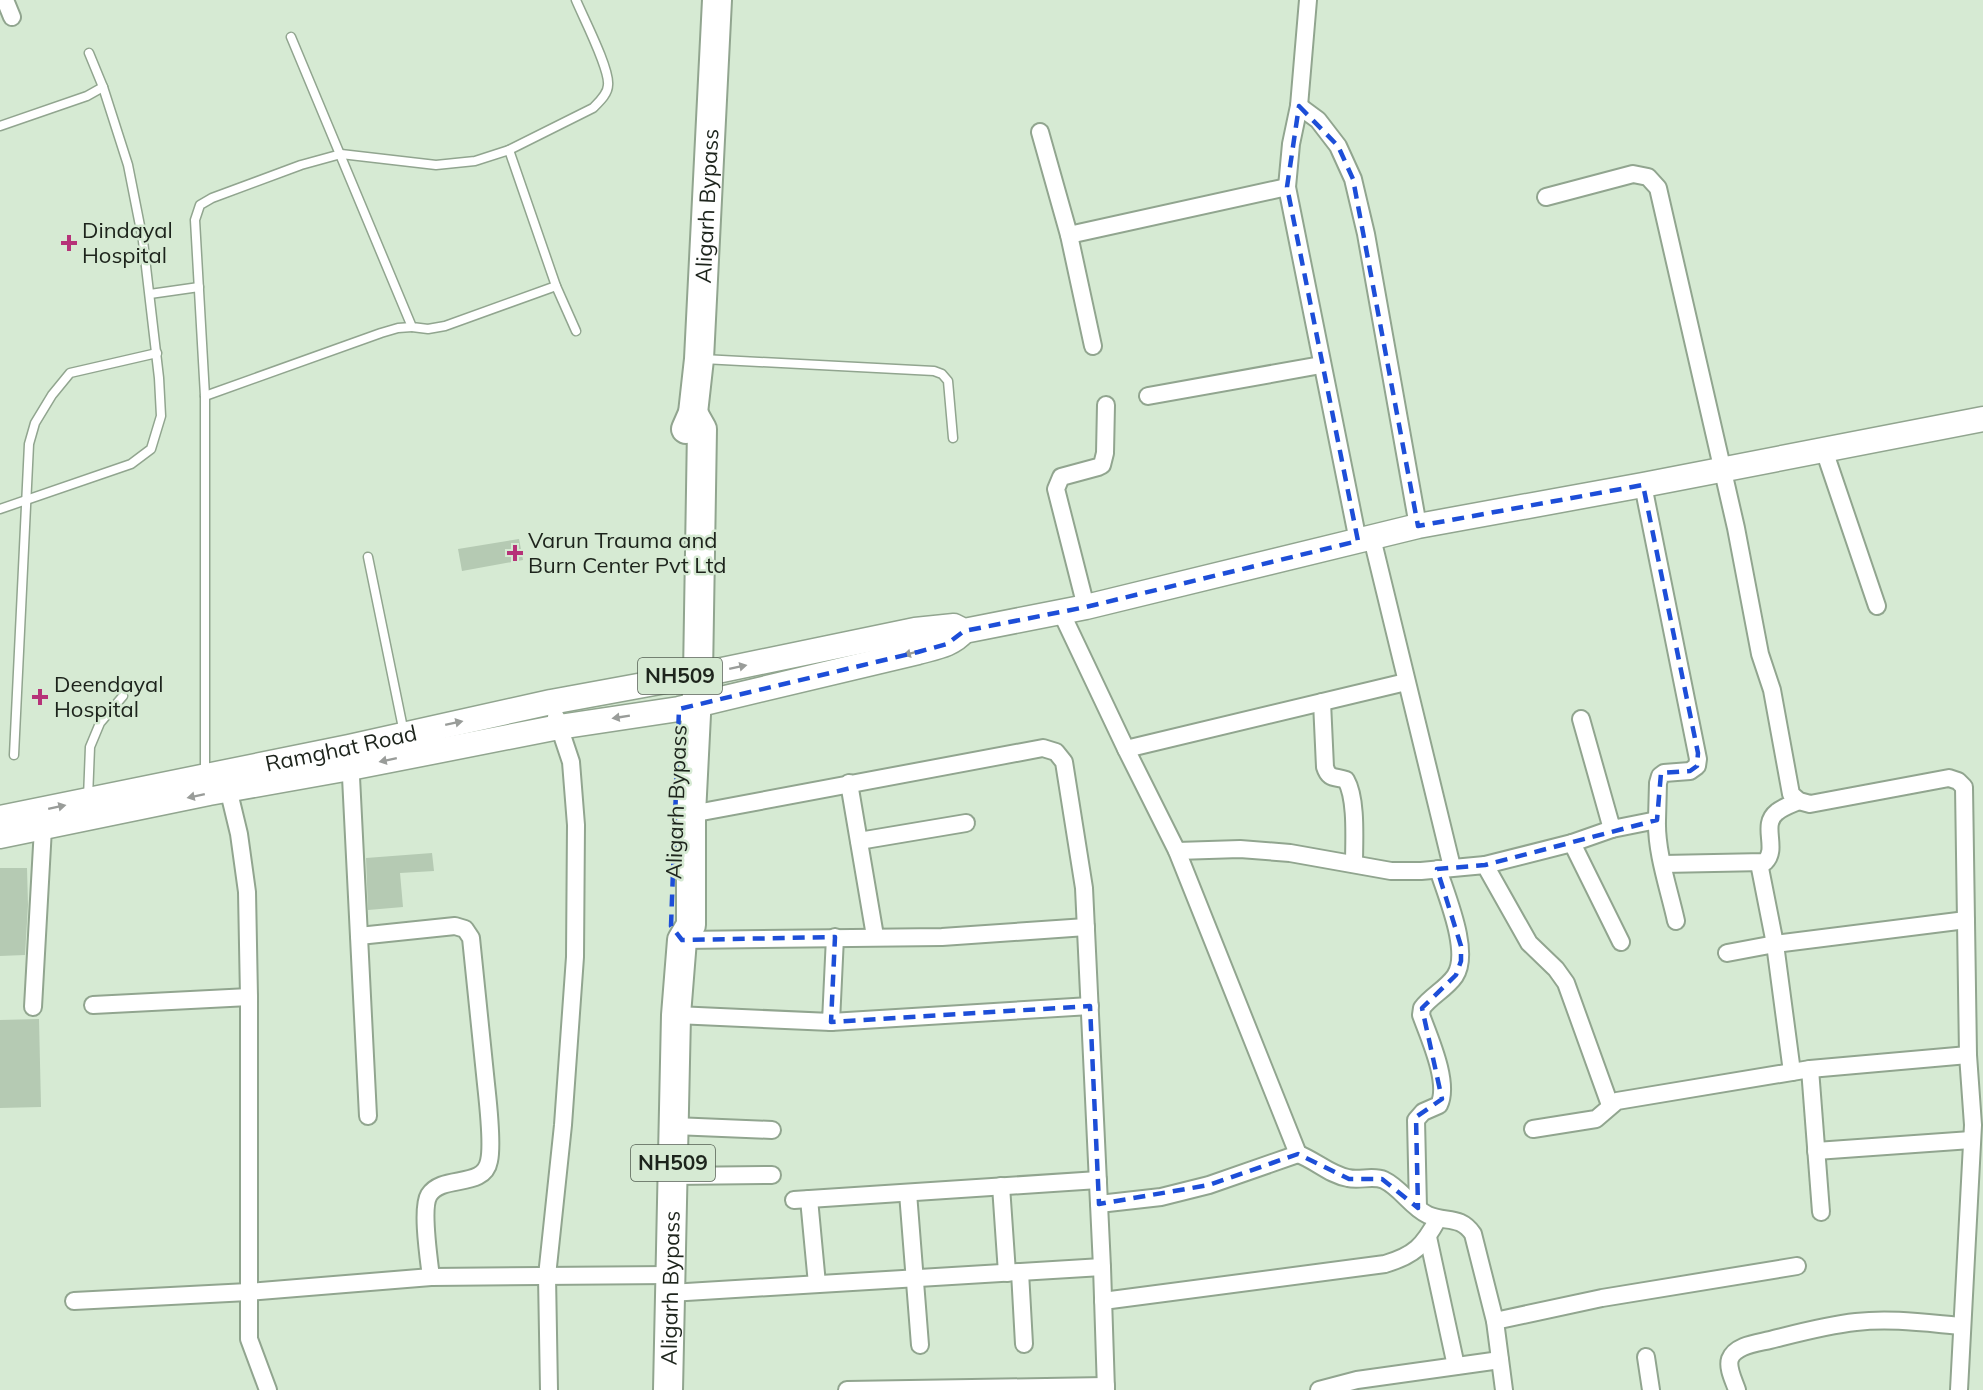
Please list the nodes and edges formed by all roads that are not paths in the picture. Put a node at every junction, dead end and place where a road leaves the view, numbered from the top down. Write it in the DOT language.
graph roads {
  1 [pos="4,0"];
  2 [pos="576,0"];
  3 [pos="717,0"];
  4 [pos="1308,0"];
  5 [pos="12,17"];
  6 [pos="291,37"];
  7 [pos="89,53"];
  8 [pos="103,87"];
  9 [pos="1299,106"];
  10 [pos="0,126"];
  11 [pos="1040,132"];
  12 [pos="509,150"];
  13 [pos="341,154"];
  14 [pos="1287,187"];
  15 [pos="1546,197"];
  16 [pos="1069,235"];
  17 [pos="556,286"];
  18 [pos="199,287"];
  19 [pos="150,294"];
  20 [pos="412,327"];
  21 [pos="576,331"];
  22 [pos="1093,346"];
  23 [pos="157,353"];
  24 [pos="699,359"];
  25 [pos="1321,365"];
  26 [pos="205,396"];
  27 [pos="1148,396"];
  28 [pos="1106,405"];
  29 [pos="1983,419"];
  30 [pos="953,438"];
  31 [pos="1824,450"];
  32 [pos="1723,470"];
  33 [pos="1643,485"];
  34 [pos="27,500"];
  35 [pos="0,509"];
  36 [pos="1418,526"];
  37 [pos="1365,540"];
  38 [pos="368,557"];
  39 [pos="1877,606"];
  40 [pos="1086,607"];
  41 [pos="1061,612"];
  42 [pos="964,631"];
  43 [pos="689,677"];
  44 [pos="1406,682"];
  45 [pos="123,696"];
  46 [pos="551,702"];
  47 [pos="1322,702"];
  48 [pos="688,707"];
  49 [pos="1581,719"];
  50 [pos="560,727"];
  51 [pos="404,734"];
  52 [pos="1126,749"];
  53 [pos="14,755"];
  54 [pos="350,758"];
  55 [pos="219,780"];
  56 [pos="849,783"];
  57 [pos="88,801"];
  58 [pos="1799,801"];
  59 [pos="691,813"];
  60 [pos="0,818"];
  61 [pos="1657,820"];
  62 [pos="966,823"];
  63 [pos="43,828"];
  64 [pos="1612,829"];
  65 [pos="0,836"];
  66 [pos="859,841"];
  67 [pos="1572,843"];
  68 [pos="1178,851"];
  69 [pos="1759,863"];
  70 [pos="1354,864"];
  71 [pos="1663,864"];
  72 [pos="1485,865"];
  73 [pos="1445,868"];
  74 [pos="1966,920"];
  75 [pos="1676,921"];
  76 [pos="1086,927"];
  77 [pos="358,936"];
  78 [pos="875,936"];
  79 [pos="835,937"];
  80 [pos="682,938"];
  81 [pos="1621,942"];
  82 [pos="1775,944"];
  83 [pos="1727,953"];
  84 [pos="249,997"];
  85 [pos="93,1005"];
  86 [pos="1090,1006"];
  87 [pos="33,1007"];
  88 [pos="676,1015"];
  89 [pos="831,1022"];
  90 [pos="1968,1054"];
  91 [pos="1810,1069"];
  92 [pos="1792,1072"];
  93 [pos="1610,1105"];
  94 [pos="368,1116"];
  95 [pos="674,1126"];
  96 [pos="1533,1129"];
  97 [pos="772,1130"];
  98 [pos="1976,1130"];
  99 [pos="1816,1151"];
  100 [pos="1298,1154"];
  101 [pos="1976,1167"];
  102 [pos="772,1175"];
  103 [pos="672,1176"];
  104 [pos="1098,1180"];
  105 [pos="1001,1186"];
  106 [pos="908,1193"];
  107 [pos="1099,1204"];
  108 [pos="1418,1208"];
  109 [pos="1821,1212"];
  110 [pos="1438,1219"];
  111 [pos="1428,1237"];
  112 [pos="1797,1266"];
  113 [pos="1102,1267"];
  114 [pos="1013,1272"];
  115 [pos="547,1276"];
  116 [pos="430,1277"];
  117 [pos="914,1278"];
  118 [pos="664,1281"];
  119 [pos="817,1284"];
  120 [pos="248,1292"];
  121 [pos="74,1301"];
  122 [pos="1103,1301"];
  123 [pos="1495,1321"];
  124 [pos="1961,1326"];
  125 [pos="1024,1344"];
  126 [pos="920,1345"];
  127 [pos="1646,1357"];
  128 [pos="1500,1360"];
  129 [pos="1456,1366"];
  130 [pos="1106,1388"];
  131 [pos="950,1389"];
  132 [pos="1021,1389"];
  133 [pos="268,1390"];
  134 [pos="549,1390"];
  135 [pos="668,1390"];
  136 [pos="847,1390"];
  137 [pos="889,1390"];
  138 [pos="1319,1390"];
  139 [pos="1504,1390"];
  140 [pos="1650,1390"];
  141 [pos="1737,1390"];
  142 [pos="1959,1390"];
  1 -- 5 [label="street"];
  2 -- 12 [label="lane"];
  3 -- 24 [label="highway, Aligarh Bypass / NH509"];
  4 -- 9 [label="street"];
  6 -- 13 [label="lane"];
  7 -- 8 [label="lane"];
  8 -- 10 [label="lane"];
  8 -- 19 [label="lane"];
  9 -- 14 [label="street"];
  9 -- 36 [label="street"];
  11 -- 16 [label="street"];
  12 -- 13 [label="lane"];
  12 -- 17 [label="lane"];
  13 -- 18 [label="lane"];
  13 -- 20 [label="lane"];
  14 -- 16 [label="street"];
  14 -- 25 [label="street"];
  15 -- 32 [label="street"];
  16 -- 22 [label="street"];
  17 -- 20 [label="lane"];
  17 -- 21 [label="lane"];
  18 -- 19 [label="lane"];
  18 -- 26 [label="lane"];
  19 -- 23 [label="lane"];
  20 -- 26 [label="lane"];
  23 -- 34 [label="lane"];
  23 -- 34 [label="lane"];
  24 -- 30 [label="lane"];
  24 -- 43 [label="highway, Aligarh Bypass / NH509"];
  25 -- 27 [label="street"];
  25 -- 37 [label="street"];
  26 -- 55 [label="lane"];
  28 -- 40 [label="street"];
  29 -- 31 [label="main road"];
  31 -- 32 [label="main road"];
  31 -- 39 [label="street"];
  32 -- 33 [label="main road"];
  32 -- 58 [label="street"];
  33 -- 36 [label="main road"];
  33 -- 61 [label="street"];
  34 -- 35 [label="lane"];
  34 -- 53 [label="lane"];
  36 -- 37 [label="main road"];
  37 -- 40 [label="main road"];
  37 -- 44 [label="street"];
  38 -- 51 [label="lane"];
  40 -- 41 [label="main road"];
  41 -- 42 [label="main road"];
  41 -- 52 [label="street"];
  43 -- 42 [label="main road, Ramghat Road, one-way"];
  42 -- 48 [label="main road, Ramghat Road, one-way"];
  43 -- 46 [label="main road, Ramghat Road"];
  43 -- 48 [label="highway, Aligarh Bypass / NH509"];
  44 -- 47 [label="street"];
  44 -- 73 [label="street"];
  45 -- 57 [label="lane"];
  46 -- 50 [label="street"];
  51 -- 46 [label="main road, Ramghat Road, one-way"];
  47 -- 52 [label="street"];
  47 -- 70 [label="street"];
  48 -- 50 [label="main road, Ramghat Road, one-way"];
  48 -- 59 [label="highway, Aligarh Bypass / NH509"];
  48 -- 80 [label="highway, Aligarh Bypass / NH509"];
  49 -- 64 [label="street"];
  50 -- 54 [label="main road, Ramghat Road, one-way"];
  50 -- 115 [label="street"];
  51 -- 54 [label="main road, Ramghat Road"];
  52 -- 68 [label="street"];
  54 -- 55 [label="main road, Ramghat Road"];
  54 -- 77 [label="street"];
  55 -- 57 [label="main road, Ramghat Road"];
  55 -- 63 [label="main road, Ramghat Road, one-way"];
  55 -- 84 [label="street"];
  56 -- 59 [label="street"];
  56 -- 66 [label="street"];
  56 -- 76 [label="street"];
  60 -- 57 [label="main road, Ramghat Road, one-way"];
  58 -- 69 [label="street"];
  58 -- 74 [label="street"];
  59 -- 80 [label="highway, Aligarh Bypass / NH509"];
  61 -- 64 [label="street"];
  61 -- 71 [label="street"];
  62 -- 66 [label="street"];
  63 -- 65 [label="main road, Ramghat Road"];
  63 -- 87 [label="street"];
  64 -- 67 [label="street"];
  66 -- 78 [label="street"];
  67 -- 72 [label="street"];
  67 -- 81 [label="street"];
  68 -- 70 [label="street"];
  68 -- 100 [label="street"];
  69 -- 71 [label="street"];
  69 -- 82 [label="street"];
  70 -- 73 [label="street"];
  71 -- 75 [label="street"];
  72 -- 73 [label="street"];
  72 -- 93 [label="street"];
  73 -- 108 [label="street"];
  74 -- 82 [label="street"];
  74 -- 90 [label="street"];
  76 -- 78 [label="street"];
  76 -- 86 [label="street"];
  77 -- 94 [label="street"];
  77 -- 116 [label="street"];
  78 -- 79 [label="street"];
  79 -- 80 [label="street"];
  79 -- 89 [label="street"];
  80 -- 88 [label="highway, Aligarh Bypass / NH509"];
  82 -- 83 [label="street"];
  82 -- 92 [label="street"];
  84 -- 85 [label="street"];
  84 -- 120 [label="street"];
  86 -- 89 [label="street"];
  86 -- 104 [label="street"];
  88 -- 89 [label="street"];
  88 -- 95 [label="highway, Aligarh Bypass / NH509"];
  90 -- 91 [label="street"];
  90 -- 98 [label="street"];
  91 -- 92 [label="street"];
  91 -- 99 [label="street"];
  92 -- 93 [label="street"];
  93 -- 96 [label="street"];
  95 -- 97 [label="street"];
  95 -- 103 [label="highway, Aligarh Bypass / NH509"];
  98 -- 99 [label="street"];
  98 -- 101 [label="street"];
  99 -- 109 [label="street"];
  100 -- 107 [label="street"];
  100 -- 108 [label="street"];
  101 -- 124 [label="street"];
  102 -- 103 [label="street"];
  103 -- 118 [label="highway, Aligarh Bypass / NH509"];
  104 -- 105 [label="street"];
  104 -- 107 [label="street"];
  105 -- 106 [label="street"];
  105 -- 114 [label="street"];
  106 -- 117 [label="street"];
  106 -- 119 [label="street"];
  107 -- 113 [label="street"];
  108 -- 110 [label="street"];
  110 -- 111 [label="street"];
  110 -- 123 [label="street"];
  111 -- 122 [label="street"];
  111 -- 129 [label="street"];
  112 -- 123 [label="street"];
  113 -- 114 [label="street"];
  113 -- 122 [label="street"];
  114 -- 117 [label="street"];
  114 -- 125 [label="street"];
  115 -- 116 [label="street"];
  115 -- 118 [label="street"];
  115 -- 134 [label="street"];
  116 -- 120 [label="street"];
  117 -- 119 [label="street"];
  117 -- 126 [label="street"];
  118 -- 119 [label="street"];
  118 -- 135 [label="highway, Aligarh Bypass / NH509"];
  120 -- 121 [label="street"];
  120 -- 133 [label="street"];
  122 -- 130 [label="street"];
  123 -- 128 [label="street"];
  124 -- 141 [label="street"];
  124 -- 142 [label="street"];
  127 -- 140 [label="street"];
  128 -- 129 [label="street"];
  128 -- 139 [label="street"];
  129 -- 138 [label="street"];
  130 -- 132 [label="street"];
  131 -- 132 [label="street"];
  131 -- 137 [label="street"];
  136 -- 137 [label="street"];
}
